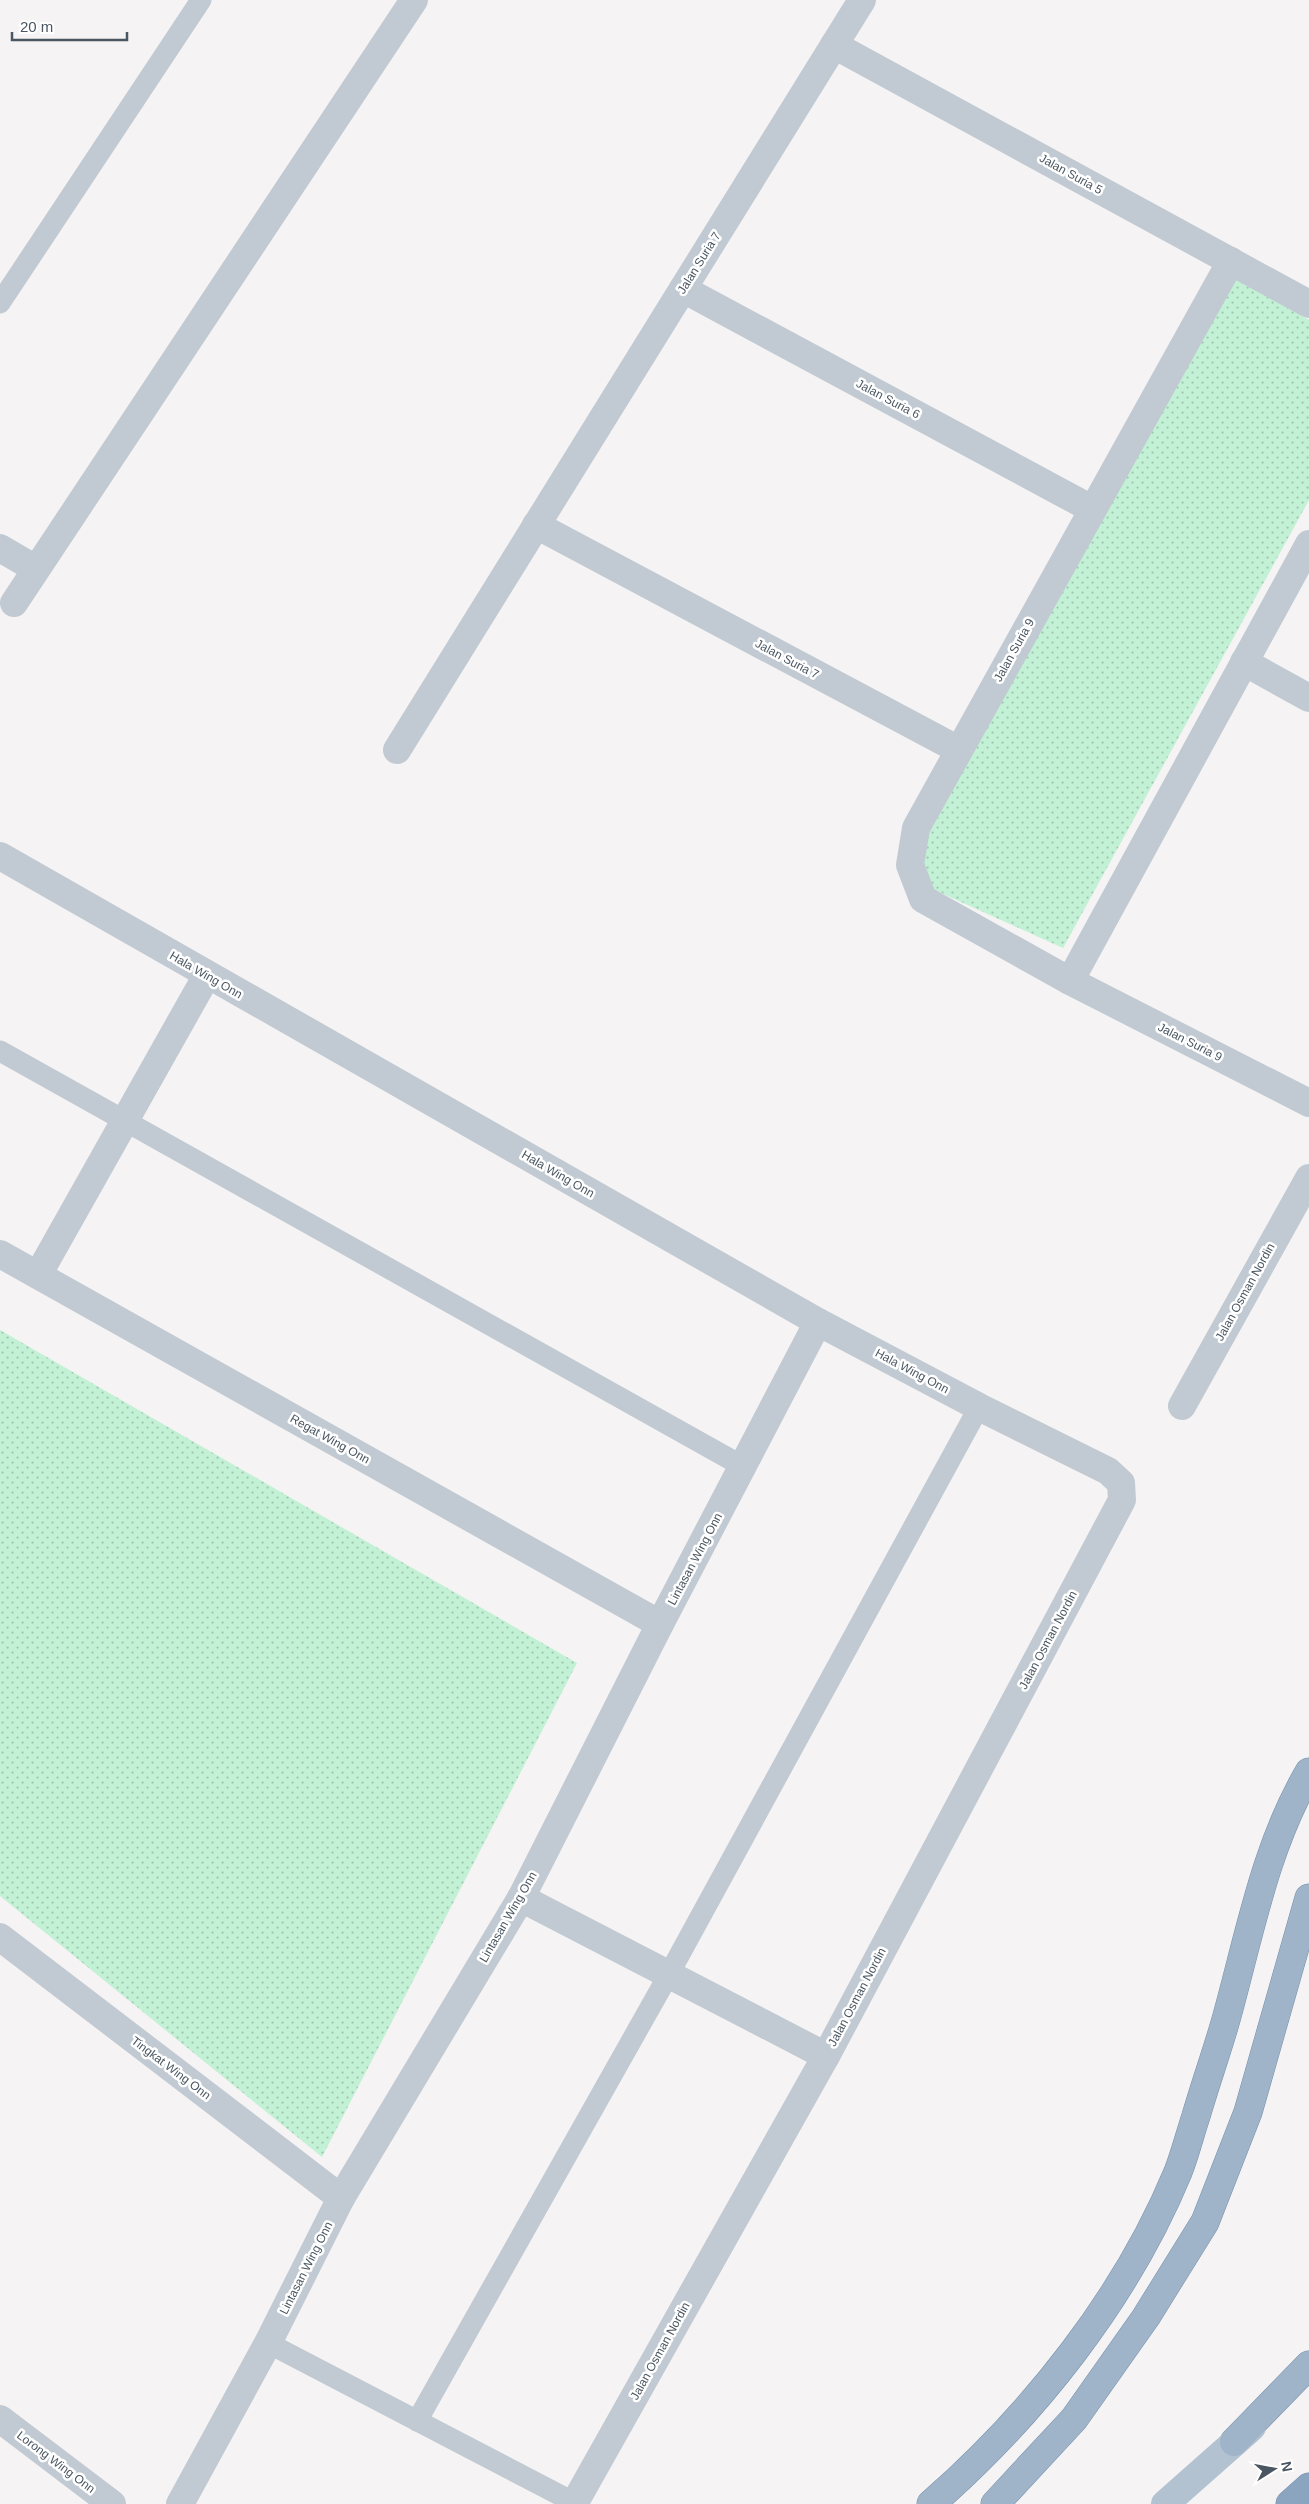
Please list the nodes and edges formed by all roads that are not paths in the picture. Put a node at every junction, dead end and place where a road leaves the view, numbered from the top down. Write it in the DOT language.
graph roads {
  1 [pos="201,0"];
  2 [pos="414,0"];
  3 [pos="862,0"];
  4 [pos="834,44"];
  5 [pos="1231,261"];
  6 [pos="683,289"];
  7 [pos="0,303"];
  8 [pos="1309,304"];
  9 [pos="1092,508"];
  10 [pos="536,525"];
  11 [pos="1309,544"];
  12 [pos="0,548"];
  13 [pos="36,569"];
  14 [pos="14,603"];
  15 [pos="1244,662"];
  16 [pos="1309,698"];
  17 [pos="398,750"];
  18 [pos="959,750"];
  19 [pos="0,856"];
  20 [pos="207,975"];
  21 [pos="1070,981"];
  22 [pos="0,1051"];
  23 [pos="1309,1103"];
  24 [pos="124,1122"];
  25 [pos="1309,1178"];
  26 [pos="0,1254"];
  27 [pos="38,1275"];
  28 [pos="818,1322"];
  29 [pos="1182,1406"];
  30 [pos="979,1407"];
  31 [pos="744,1467"];
  32 [pos="1121,1483"];
  33 [pos="660,1624"];
  34 [pos="1309,1772"];
  35 [pos="521,1898"];
  36 [pos="1309,1898"];
  37 [pos="0,1937"];
  38 [pos="668,1974"];
  39 [pos="826,2056"];
  40 [pos="341,2198"];
  41 [pos="268,2343"];
  42 [pos="1309,2365"];
  43 [pos="1309,2381"];
  44 [pos="0,2419"];
  45 [pos="417,2421"];
  46 [pos="1234,2442"];
  47 [pos="1309,2487"];
  48 [pos="575,2503"];
  49 [pos="112,2504"];
  50 [pos="180,2504"];
  51 [pos="931,2504"];
  52 [pos="994,2504"];
  53 [pos="1166,2504"];
  54 [pos="1290,2504"];
  1 -- 7 [label="lane"];
  2 -- 13 [label="street"];
  3 -- 4 [label="street, Jalan Suria 7"];
  4 -- 5 [label="street, Jalan Suria 5"];
  4 -- 6 [label="street, Jalan Suria 7"];
  5 -- 8 [label="street, Jalan Suria 5"];
  5 -- 9 [label="street, Jalan Suria 9"];
  6 -- 9 [label="street, Jalan Suria 6"];
  6 -- 10 [label="street, Jalan Suria 7"];
  9 -- 18 [label="street, Jalan Suria 9"];
  10 -- 17 [label="street, Jalan Suria 7"];
  10 -- 18 [label="street, Jalan Suria 7"];
  11 -- 15 [label="street"];
  12 -- 13 [label="street"];
  13 -- 14 [label="street"];
  15 -- 16 [label="street"];
  15 -- 21 [label="street"];
  18 -- 21 [label="street, Jalan Suria 9"];
  19 -- 20 [label="street, Hala Wing Onn"];
  20 -- 24 [label="street"];
  20 -- 28 [label="street, Hala Wing Onn"];
  21 -- 23 [label="street, Jalan Suria 9"];
  22 -- 24 [label="lane"];
  24 -- 27 [label="street"];
  24 -- 31 [label="lane"];
  25 -- 29 [label="street, Jalan Osman Nordin"];
  26 -- 27 [label="street, Regat Wing Onn"];
  27 -- 33 [label="street, Regat Wing Onn"];
  28 -- 30 [label="street, Hala Wing Onn"];
  28 -- 31 [label="street, Lintasan Wing Onn"];
  30 -- 32 [label="street, Hala Wing Onn"];
  30 -- 38 [label="lane"];
  31 -- 33 [label="street, Lintasan Wing Onn"];
  32 -- 39 [label="street, Jalan Osman Nordin"];
  33 -- 35 [label="street, Lintasan Wing Onn"];
  34 -- 51 [label="highway"];
  35 -- 38 [label="street"];
  35 -- 40 [label="street, Lintasan Wing Onn"];
  36 -- 52 [label="highway"];
  37 -- 40 [label="street, Tingkat Wing Onn"];
  38 -- 39 [label="street"];
  38 -- 45 [label="lane"];
  39 -- 48 [label="street, Jalan Osman Nordin"];
  40 -- 41 [label="street, Lintasan Wing Onn"];
  41 -- 45 [label="lane"];
  41 -- 50 [label="street, Lintasan Wing Onn"];
  42 -- 46 [label="highway"];
  43 -- 46 [label="main road"];
  44 -- 49 [label="street, Lorong Wing Onn"];
  45 -- 48 [label="lane"];
  46 -- 53 [label="main road"];
  47 -- 54 [label="highway"];
}
